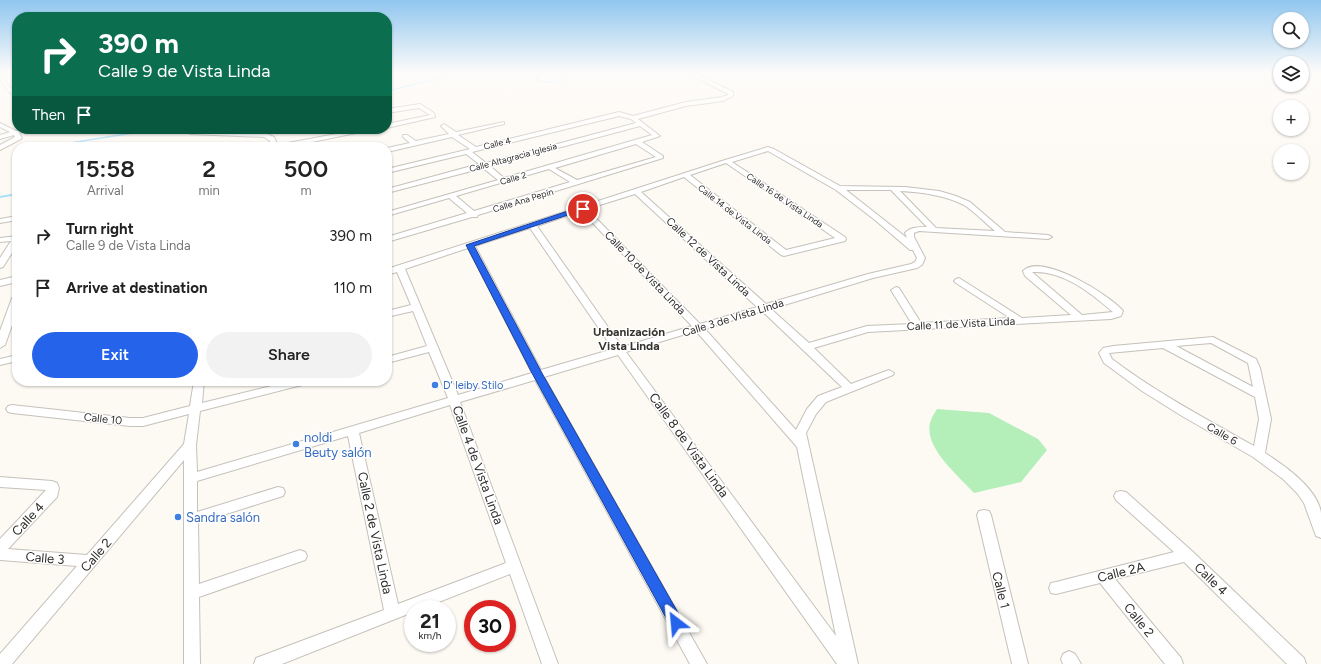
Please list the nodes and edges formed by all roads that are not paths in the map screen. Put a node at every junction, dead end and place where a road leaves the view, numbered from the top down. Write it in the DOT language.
graph roads {
  1 [pos="693,103"];
  2 [pos="392,110"];
  3 [pos="482,118"];
  4 [pos="633,118"];
  5 [pos="502,123"];
  6 [pos="640,124"];
  7 [pos="0,125"];
  8 [pos="392,125"];
  9 [pos="492,125"];
  10 [pos="444,126"];
  11 [pos="553,128"];
  12 [pos="12,131"];
  13 [pos="12,134"];
  14 [pos="17,134"];
  15 [pos="228,134"];
  16 [pos="346,134"];
  17 [pos="454,134"];
  18 [pos="335,136"];
  19 [pos="405,136"];
  20 [pos="0,137"];
  21 [pos="574,141"];
  22 [pos="12,142"];
  23 [pos="13,142"];
  24 [pos="272,142"];
  25 [pos="303,142"];
  26 [pos="638,143"];
  27 [pos="415,144"];
  28 [pos="0,148"];
  29 [pos="392,149"];
  30 [pos="471,150"];
  31 [pos="727,161"];
  32 [pos="484,165"];
  33 [pos="551,168"];
  34 [pos="392,170"];
  35 [pos="685,175"];
  36 [pos="504,181"];
  37 [pos="577,183"];
  38 [pos="839,188"];
  39 [pos="894,189"];
  40 [pos="392,190"];
  41 [pos="636,191"];
  42 [pos="451,196"];
  43 [pos="583,209"];
  44 [pos="392,210"];
  45 [pos="474,215"];
  46 [pos="12,219"];
  47 [pos="0,221"];
  48 [pos="532,225"];
  49 [pos="935,231"];
  50 [pos="1003,234"];
  51 [pos="1048,237"];
  52 [pos="12,239"];
  53 [pos="392,239"];
  54 [pos="0,240"];
  55 [pos="470,245"];
  56 [pos="12,246"];
  57 [pos="784,252"];
  58 [pos="919,254"];
  59 [pos="0,265"];
  60 [pos="400,268"];
  61 [pos="392,270"];
  62 [pos="12,280"];
  63 [pos="959,281"];
  64 [pos="0,283"];
  65 [pos="896,290"];
  66 [pos="416,307"];
  67 [pos="764,308"];
  68 [pos="12,312"];
  69 [pos="392,313"];
  70 [pos="1080,318"];
  71 [pos="1020,321"];
  72 [pos="918,326"];
  73 [pos="699,328"];
  74 [pos="1164,344"];
  75 [pos="0,345"];
  76 [pos="807,346"];
  77 [pos="433,348"];
  78 [pos="620,351"];
  79 [pos="12,359"];
  80 [pos="392,359"];
  81 [pos="0,362"];
  82 [pos="889,373"];
  83 [pos="538,375"];
  84 [pos="198,386"];
  85 [pos="287,386"];
  86 [pos="850,389"];
  87 [pos="1260,396"];
  88 [pos="454,400"];
  89 [pos="12,409"];
  90 [pos="194,410"];
  91 [pos="353,430"];
  92 [pos="190,445"];
  93 [pos="803,446"];
  94 [pos="1259,456"];
  95 [pos="192,478"];
  96 [pos="0,482"];
  97 [pos="278,492"];
  98 [pos="1121,496"];
  99 [pos="984,515"];
  100 [pos="192,519"];
  101 [pos="1321,532"];
  102 [pos="0,548"];
  103 [pos="0,554"];
  104 [pos="1187,555"];
  105 [pos="300,556"];
  106 [pos="90,561"];
  107 [pos="514,566"];
  108 [pos="1103,576"];
  109 [pos="1056,588"];
  110 [pos="192,593"];
  111 [pos="392,613"];
  112 [pos="2,664"];
  113 [pos="192,664"];
  114 [pos="262,664"];
  115 [pos="550,664"];
  116 [pos="699,664"];
  117 [pos="847,664"];
  118 [pos="850,664"];
  119 [pos="1020,664"];
  120 [pos="1175,664"];
  121 [pos="1298,664"];
  1 -- 4 [label="street"];
  2 -- 8 [label="street"];
  3 -- 9 [label="street"];
  4 -- 6 [label="street"];
  4 -- 11 [label="street, Calle 4"];
  5 -- 9 [label="street"];
  6 -- 21 [label="street, Calle Altagracia Iglesia"];
  6 -- 26 [label="street, Calle 2"];
  7 -- 12 [label="street"];
  9 -- 17 [label="street"];
  10 -- 17 [label="street"];
  11 -- 21 [label="street"];
  11 -- 30 [label="street, Calle 4"];
  13 -- 20 [label="street"];
  14 -- 23 [label="street"];
  15 -- 24 [label="street"];
  16 -- 18 [label="street"];
  17 -- 27 [label="street"];
  17 -- 30 [label="street"];
  18 -- 25 [label="street"];
  19 -- 27 [label="street"];
  21 -- 32 [label="street, Calle Altagracia Iglesia"];
  22 -- 28 [label="street"];
  26 -- 33 [label="street, Calle 2"];
  26 -- 37 [label="street, Calle Ana Pepín"];
  27 -- 29 [label="street"];
  30 -- 32 [label="street"];
  30 -- 34 [label="street, Calle 4"];
  31 -- 35 [label="street"];
  31 -- 38 [label="street"];
  31 -- 57 [label="street, Calle 16 de Vista Linda"];
  32 -- 36 [label="street"];
  32 -- 40 [label="street, Calle Altagracia Iglesia"];
  33 -- 36 [label="street, Calle 2"];
  33 -- 37 [label="street"];
  35 -- 41 [label="street"];
  35 -- 57 [label="street, Calle 14 de Vista Linda"];
  36 -- 42 [label="street, Calle 2"];
  37 -- 45 [label="street, Calle Ana Pepín"];
  38 -- 39 [label="street"];
  38 -- 58 [label="street"];
  39 -- 49 [label="street"];
  39 -- 50 [label="street"];
  41 -- 43 [label="street"];
  41 -- 67 [label="street, Calle 12 de Vista Linda"];
  42 -- 44 [label="street, Calle 2"];
  42 -- 45 [label="street"];
  43 -- 48 [label="street"];
  43 -- 73 [label="street, Calle 10 de Vista Linda"];
  45 -- 53 [label="street, Calle Ana Pepín"];
  46 -- 47 [label="street"];
  48 -- 55 [label="street"];
  48 -- 78 [label="street, Calle 8 de Vista Linda"];
  49 -- 50 [label="street"];
  49 -- 58 [label="street"];
  50 -- 51 [label="street"];
  52 -- 54 [label="street"];
  55 -- 60 [label="street"];
  55 -- 83 [label="street"];
  56 -- 59 [label="street"];
  58 -- 67 [label="street, Calle 3 de Vista Linda"];
  60 -- 61 [label="street"];
  60 -- 66 [label="street, Calle 4 de Vista Linda"];
  62 -- 64 [label="street"];
  63 -- 71 [label="street"];
  65 -- 72 [label="street"];
  66 -- 69 [label="street"];
  66 -- 77 [label="street, Calle 4 de Vista Linda"];
  67 -- 73 [label="street, Calle 3 de Vista Linda"];
  67 -- 76 [label="street, Calle 12 de Vista Linda"];
  68 -- 75 [label="street"];
  70 -- 70 [label="street, Calle 11 de Vista Linda"];
  70 -- 71 [label="street, Calle 11 de Vista Linda"];
  71 -- 72 [label="street, Calle 11 de Vista Linda"];
  72 -- 76 [label="street, Calle 11 de Vista Linda"];
  73 -- 78 [label="street, Calle 3 de Vista Linda"];
  73 -- 93 [label="street, Calle 10 de Vista Linda"];
  74 -- 87 [label="street"];
  74 -- 87 [label="street"];
  74 -- 94 [label="street, Calle 6"];
  76 -- 86 [label="street, Calle 12 de Vista Linda"];
  77 -- 80 [label="street"];
  77 -- 88 [label="street, Calle 4 de Vista Linda"];
  78 -- 83 [label="street, Calle 3 de Vista Linda"];
  78 -- 117 [label="street, Calle 8 de Vista Linda"];
  79 -- 81 [label="street"];
  82 -- 86 [label="street"];
  83 -- 88 [label="street, Calle 3 de Vista Linda"];
  83 -- 116 [label="street"];
  84 -- 90 [label="street"];
  85 -- 90 [label="street, Calle 10"];
  86 -- 93 [label="street"];
  87 -- 94 [label="street"];
  88 -- 91 [label="street, Calle 3 de Vista Linda"];
  88 -- 107 [label="street, Calle 4 de Vista Linda"];
  89 -- 90 [label="street, Calle 10"];
  90 -- 92 [label="street"];
  91 -- 95 [label="street, Calle 3 de Vista Linda"];
  91 -- 111 [label="street, Calle 2 de Vista Linda"];
  92 -- 95 [label="street"];
  92 -- 106 [label="street, Calle 2"];
  93 -- 118 [label="street"];
  94 -- 101 [label="street, Calle 6"];
  95 -- 100 [label="street"];
  96 -- 102 [label="street, Calle 4"];
  97 -- 100 [label="street"];
  98 -- 104 [label="street, Calle 4"];
  99 -- 119 [label="street, Calle 1"];
  100 -- 110 [label="street"];
  103 -- 106 [label="street, Calle 3"];
  104 -- 108 [label="street, Calle 2A"];
  104 -- 121 [label="street, Calle 4"];
  105 -- 110 [label="street"];
  106 -- 112 [label="street, Calle 2"];
  107 -- 111 [label="street"];
  107 -- 115 [label="street, Calle 4 de Vista Linda"];
  108 -- 109 [label="street, Calle 2A"];
  108 -- 120 [label="street, Calle 2"];
  110 -- 113 [label="street"];
  111 -- 114 [label="street"];
}
